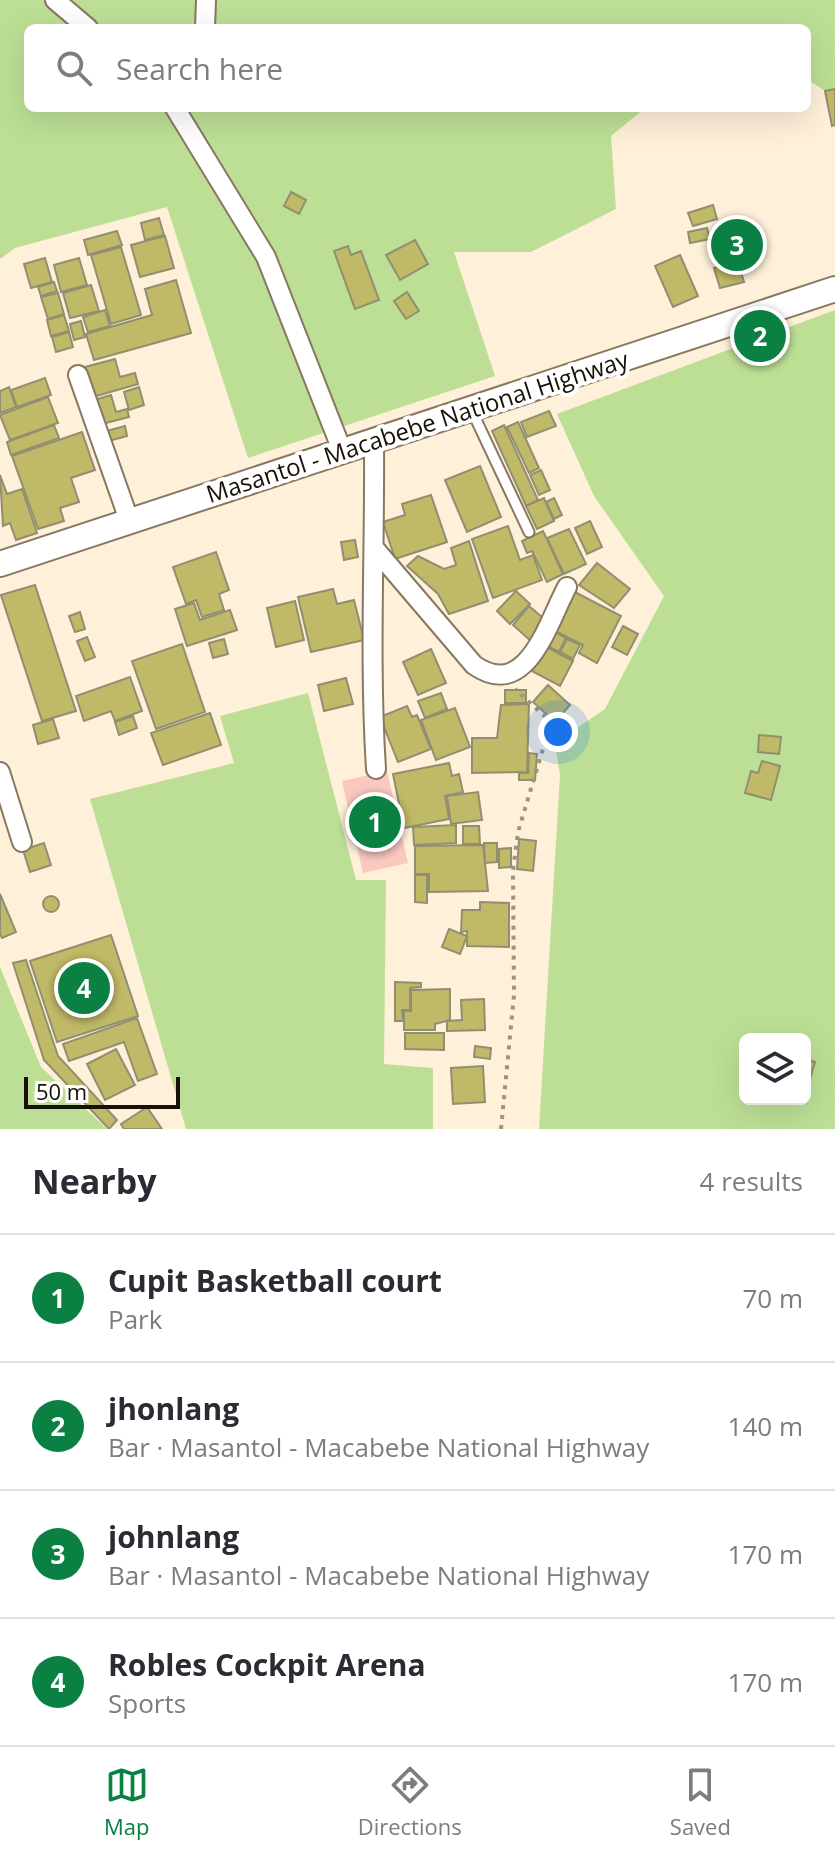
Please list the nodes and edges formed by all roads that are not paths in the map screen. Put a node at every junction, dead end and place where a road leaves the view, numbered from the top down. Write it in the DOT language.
graph roads {
  1 [pos="55,0"];
  2 [pos="206,0"];
  3 [pos="83,24"];
  4 [pos="205,24"];
  5 [pos="177,112"];
  6 [pos="835,289"];
  7 [pos="78,375"];
  8 [pos="471,409"];
  9 [pos="374,442"];
  10 [pos="343,453"];
  11 [pos="129,520"];
  12 [pos="529,532"];
  13 [pos="375,549"];
  14 [pos="0,564"];
  15 [pos="567,587"];
  16 [pos="376,769"];
  17 [pos="0,772"];
  18 [pos="22,842"];
  1 -- 3 [label="street"];
  2 -- 4 [label="street"];
  5 -- 10 [label="street"];
  6 -- 8 [label="main road, Masantol - Macabebe National Highway"];
  7 -- 11 [label="street"];
  8 -- 9 [label="main road, Masantol - Macabebe National Highway"];
  8 -- 12 [label="lane"];
  9 -- 10 [label="main road, Masantol - Macabebe National Highway"];
  9 -- 13 [label="street"];
  10 -- 11 [label="main road, Masantol - Macabebe National Highway"];
  11 -- 14 [label="main road, Masantol - Macabebe National Highway"];
  13 -- 15 [label="street"];
  13 -- 16 [label="street"];
  17 -- 18 [label="street"];
}
